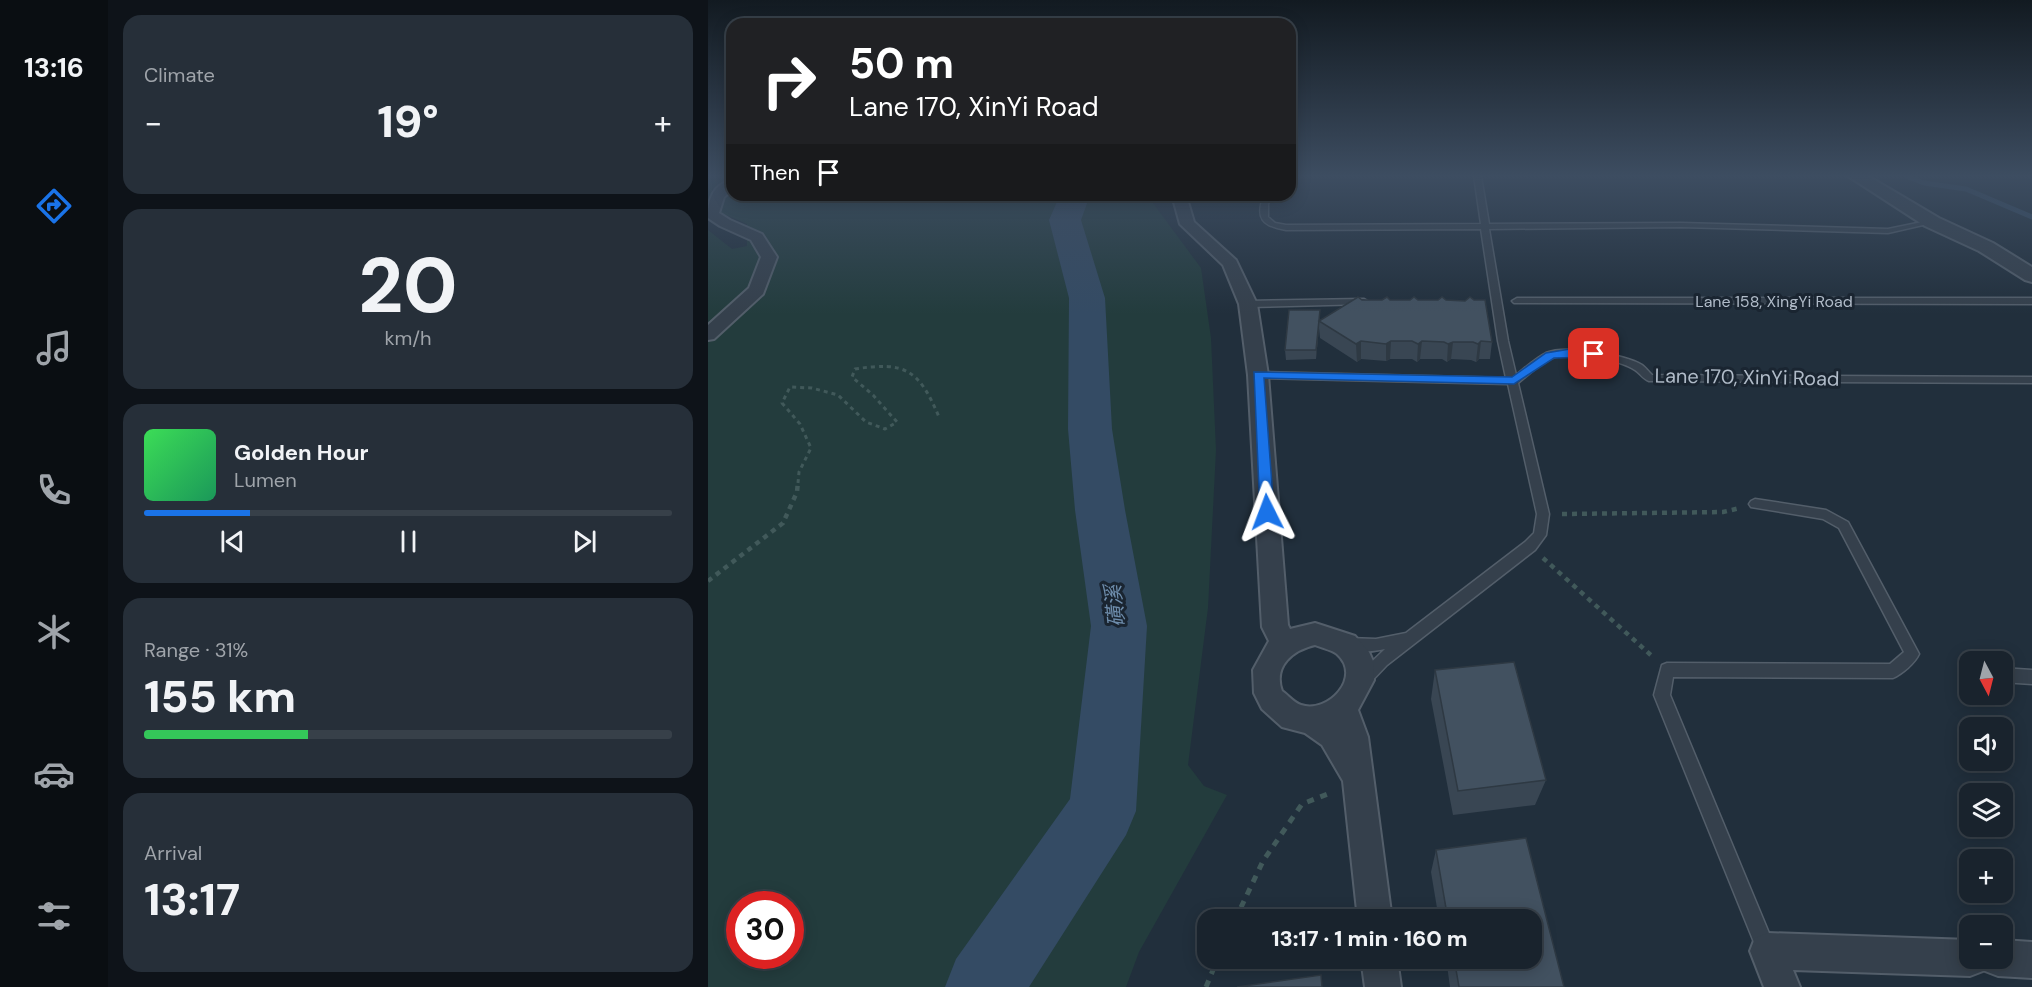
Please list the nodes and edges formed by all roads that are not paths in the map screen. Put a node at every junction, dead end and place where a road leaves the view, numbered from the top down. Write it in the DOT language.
graph roads {
  1 [pos="722,222"];
  2 [pos="1186,222"];
  3 [pos="1268,222"];
  4 [pos="1485,222"];
  5 [pos="1932,222"];
  6 [pos="1486,227"];
  7 [pos="2032,276"];
  8 [pos="1486,301"];
  9 [pos="1498,301"];
  10 [pos="1517,301"];
  11 [pos="2032,301"];
  12 [pos="1379,302"];
  13 [pos="1248,304"];
  14 [pos="708,335"];
  15 [pos="1258,375"];
  16 [pos="2032,380"];
  17 [pos="1514,381"];
  18 [pos="1755,504"];
  19 [pos="1273,604"];
  20 [pos="1315,634"];
  21 [pos="1409,638"];
  22 [pos="1285,644"];
  23 [pos="1345,644"];
  24 [pos="2013,676"];
  25 [pos="2032,677"];
  26 [pos="1361,683"];
  27 [pos="1344,710"];
  28 [pos="1311,720"];
  29 [pos="1359,782"];
  30 [pos="1374,909"];
  31 [pos="1768,951"];
  32 [pos="1959,958"];
  33 [pos="2013,959"];
  34 [pos="2032,960"];
  35 [pos="1381,969"];
  36 [pos="1383,987"];
  37 [pos="1782,987"];
  1 -- 14 [label="street"];
  2 -- 13 [label="street"];
  3 -- 6 [label="lane"];
  4 -- 6 [label="lane"];
  5 -- 6 [label="lane"];
  5 -- 7 [label="street"];
  6 -- 9 [label="lane"];
  8 -- 9 [label="lane"];
  9 -- 17 [label="lane"];
  10 -- 11 [label="lane, Lane 158, XingYi Road"];
  12 -- 13 [label="lane"];
  13 -- 15 [label="street"];
  15 -- 17 [label="lane"];
  15 -- 19 [label="street"];
  16 -- 17 [label="lane, Lane 170, XinYi Road"];
  17 -- 21 [label="lane"];
  18 -- 31 [label="lane"];
  19 -- 20 [label="street"];
  19 -- 22 [label="street"];
  20 -- 22 [label="street"];
  20 -- 23 [label="street"];
  21 -- 23 [label="lane"];
  21 -- 26 [label="lane"];
  22 -- 28 [label="street"];
  23 -- 26 [label="street"];
  24 -- 25 [label="lane"];
  26 -- 27 [label="street"];
  27 -- 28 [label="street"];
  27 -- 29 [label="street"];
  28 -- 29 [label="street"];
  29 -- 30 [label="street"];
  31 -- 32 [label="street"];
  31 -- 37 [label="street"];
  33 -- 34 [label="street"];
  35 -- 36 [label="street"];
}
